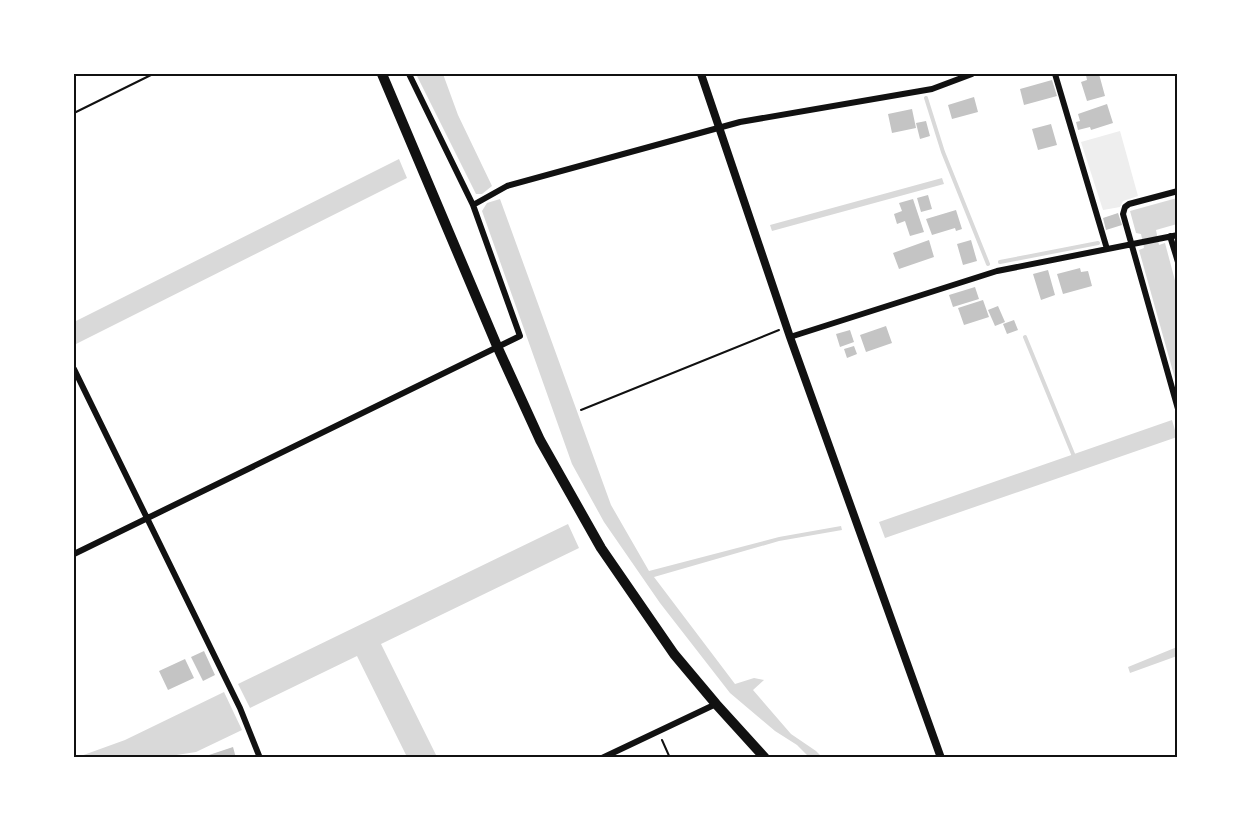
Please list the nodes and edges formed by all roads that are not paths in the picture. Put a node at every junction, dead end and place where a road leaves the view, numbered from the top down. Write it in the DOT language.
graph roads {
  1 [pos="382,74"];
  2 [pos="409,74"];
  3 [pos="700,74"];
  4 [pos="972,74"];
  5 [pos="1055,74"];
  6 [pos="718,128"];
  7 [pos="1178,191"];
  8 [pos="473,205"];
  9 [pos="1174,235"];
  10 [pos="1135,244"];
  11 [pos="1107,249"];
  12 [pos="1178,262"];
  13 [pos="790,337"];
  14 [pos="497,346"];
  15 [pos="74,369"];
  16 [pos="1178,409"];
  17 [pos="147,518"];
  18 [pos="74,554"];
  19 [pos="716,704"];
  20 [pos="260,758"];
  21 [pos="602,758"];
  22 [pos="765,758"];
  23 [pos="941,758"];
  1 -- 14 [label="highway"];
  2 -- 8 [label="street"];
  3 -- 6 [label="street"];
  4 -- 6 [label="street"];
  5 -- 11 [label="street"];
  6 -- 8 [label="street"];
  6 -- 13 [label="street"];
  7 -- 10 [label="street"];
  8 -- 14 [label="street"];
  9 -- 10 [label="street"];
  9 -- 12 [label="street"];
  10 -- 11 [label="street"];
  10 -- 16 [label="street"];
  11 -- 13 [label="street"];
  13 -- 23 [label="street"];
  14 -- 17 [label="street"];
  14 -- 19 [label="highway"];
  15 -- 17 [label="street"];
  17 -- 18 [label="street"];
  17 -- 20 [label="street"];
  19 -- 21 [label="street"];
  19 -- 22 [label="highway"];
}
